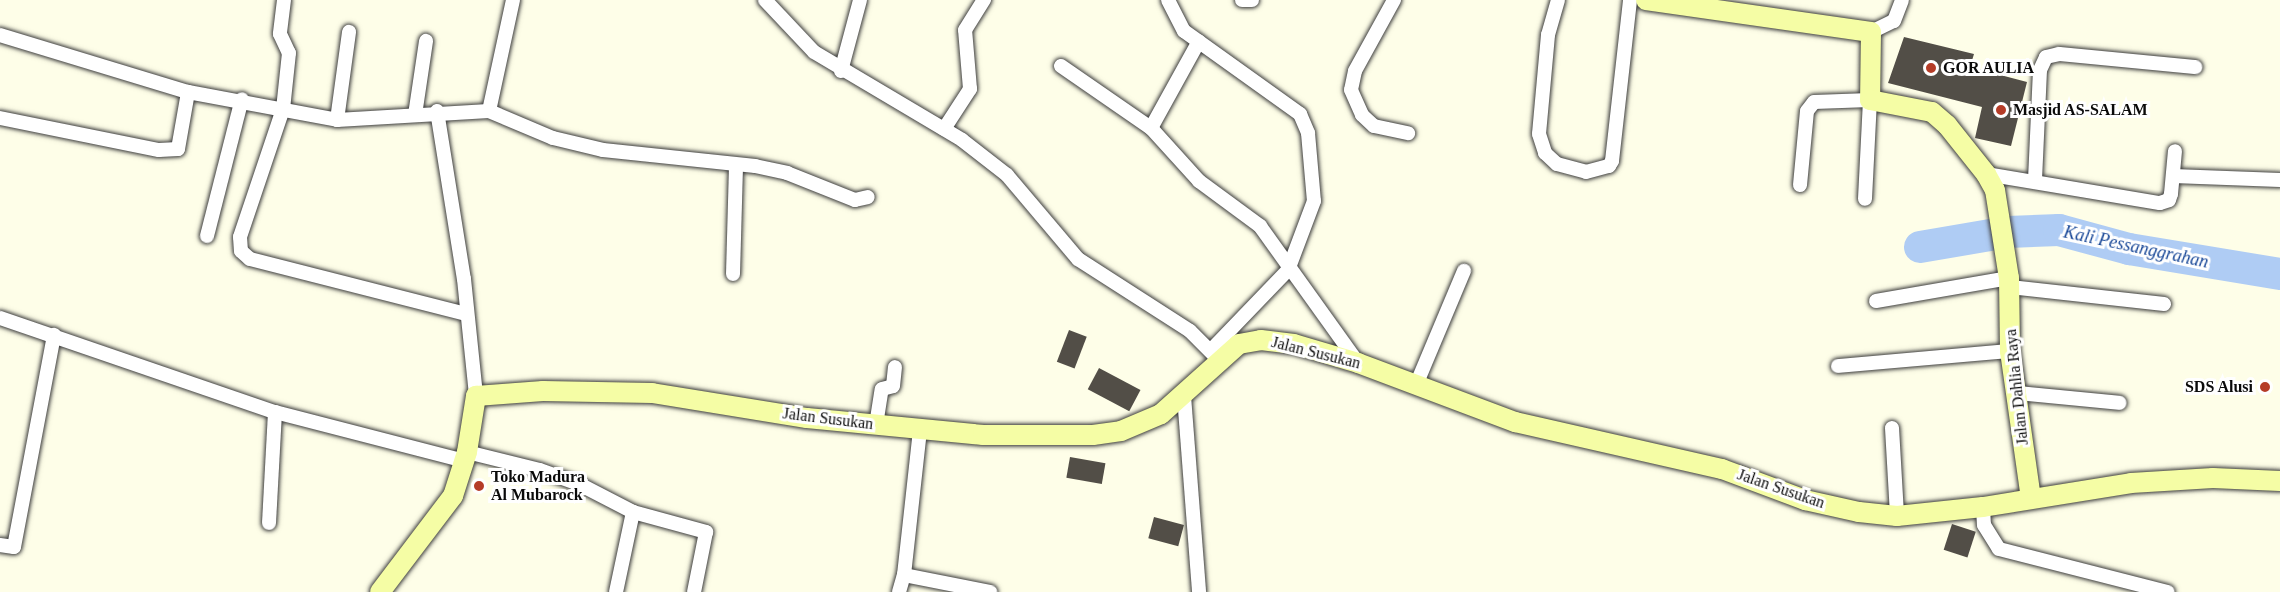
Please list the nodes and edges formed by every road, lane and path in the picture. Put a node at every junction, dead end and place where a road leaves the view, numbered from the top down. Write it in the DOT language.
graph roads {
  1 [pos="284,0"];
  2 [pos="513,0"];
  3 [pos="765,0"];
  4 [pos="860,0"];
  5 [pos="984,0"];
  6 [pos="1168,0"];
  7 [pos="1242,0"];
  8 [pos="1252,0"];
  9 [pos="1394,0"];
  10 [pos="1558,0"];
  11 [pos="1630,0"];
  12 [pos="1646,0"];
  13 [pos="1902,0"];
  14 [pos="349,32"];
  15 [pos="1871,32"];
  16 [pos="0,35"];
  17 [pos="426,41"];
  18 [pos="1199,41"];
  19 [pos="1061,66"];
  20 [pos="2195,67"];
  21 [pos="841,71"];
  22 [pos="188,92"];
  23 [pos="242,99"];
  24 [pos="1870,100"];
  25 [pos="283,109"];
  26 [pos="437,111"];
  27 [pos="489,111"];
  28 [pos="415,115"];
  29 [pos="0,118"];
  30 [pos="337,120"];
  31 [pos="1151,128"];
  32 [pos="944,129"];
  33 [pos="1408,133"];
  34 [pos="2175,151"];
  35 [pos="736,165"];
  36 [pos="2173,176"];
  37 [pos="2035,180"];
  38 [pos="2280,180"];
  39 [pos="1990,182"];
  40 [pos="1800,185"];
  41 [pos="868,197"];
  42 [pos="1865,199"];
  43 [pos="207,236"];
  44 [pos="1288,270"];
  45 [pos="1464,271"];
  46 [pos="733,274"];
  47 [pos="2010,283"];
  48 [pos="1876,301"];
  49 [pos="2164,304"];
  50 [pos="465,314"];
  51 [pos="0,318"];
  52 [pos="54,335"];
  53 [pos="2010,351"];
  54 [pos="1216,355"];
  55 [pos="1358,363"];
  56 [pos="1839,366"];
  57 [pos="895,367"];
  58 [pos="1416,385"];
  59 [pos="2017,393"];
  60 [pos="476,396"];
  61 [pos="1184,396"];
  62 [pos="2120,403"];
  63 [pos="275,412"];
  64 [pos="876,425"];
  65 [pos="1892,428"];
  66 [pos="920,429"];
  67 [pos="466,457"];
  68 [pos="2280,481"];
  69 [pos="2031,499"];
  70 [pos="1983,507"];
  71 [pos="633,512"];
  72 [pos="1897,516"];
  73 [pos="269,523"];
  74 [pos="0,545"];
  75 [pos="904,575"];
  76 [pos="964,588"];
  77 [pos="380,592"];
  78 [pos="616,592"];
  79 [pos="694,592"];
  80 [pos="899,592"];
  81 [pos="990,592"];
  82 [pos="1199,592"];
  83 [pos="2168,592"];
  1 -- 25 [label="street"];
  2 -- 27 [label="street"];
  3 -- 21 [label="street"];
  4 -- 21 [label="street"];
  5 -- 32 [label="street"];
  6 -- 18 [label="street"];
  7 -- 8 [label="street"];
  9 -- 33 [label="street"];
  10 -- 11 [label="street"];
  12 -- 15 [label="street"];
  13 -- 15 [label="street"];
  14 -- 30 [label="street"];
  15 -- 24 [label="street"];
  16 -- 22 [label="street"];
  17 -- 28 [label="street"];
  18 -- 31 [label="street"];
  18 -- 44 [label="street"];
  19 -- 31 [label="street"];
  20 -- 37 [label="street"];
  21 -- 32 [label="street"];
  22 -- 23 [label="street"];
  22 -- 29 [label="street"];
  23 -- 25 [label="street"];
  23 -- 43 [label="street"];
  24 -- 39 [label="street"];
  24 -- 40 [label="street"];
  24 -- 42 [label="street"];
  25 -- 30 [label="street"];
  25 -- 50 [label="street"];
  26 -- 27 [label="street"];
  26 -- 28 [label="street"];
  26 -- 50 [label="street"];
  27 -- 35 [label="street"];
  28 -- 30 [label="street"];
  31 -- 44 [label="street"];
  32 -- 54 [label="street"];
  34 -- 36 [label="street"];
  35 -- 41 [label="street"];
  35 -- 46 [label="street"];
  36 -- 37 [label="street"];
  36 -- 38 [label="street"];
  37 -- 39 [label="street"];
  39 -- 47 [label="street, Jalan Dahlia Raya"];
  44 -- 54 [label="street"];
  44 -- 55 [label="street"];
  45 -- 58 [label="street"];
  47 -- 48 [label="street"];
  47 -- 49 [label="street"];
  47 -- 53 [label="street, Jalan Dahlia Raya"];
  50 -- 60 [label="street"];
  51 -- 52 [label="street"];
  52 -- 63 [label="street"];
  52 -- 74 [label="street"];
  53 -- 56 [label="street"];
  53 -- 59 [label="street, Jalan Dahlia Raya"];
  54 -- 55 [label="street, Jalan Susukan"];
  54 -- 61 [label="street, Jalan Susukan"];
  55 -- 58 [label="street, Jalan Susukan"];
  57 -- 64 [label="street"];
  58 -- 72 [label="street, Jalan Susukan"];
  59 -- 62 [label="street"];
  59 -- 69 [label="street, Jalan Dahlia Raya"];
  60 -- 64 [label="street, Jalan Susukan"];
  60 -- 67 [label="street"];
  61 -- 66 [label="street, Jalan Susukan"];
  61 -- 82 [label="street"];
  63 -- 67 [label="street"];
  63 -- 73 [label="street"];
  64 -- 66 [label="street, Jalan Susukan"];
  65 -- 72 [label="street"];
  66 -- 75 [label="street"];
  67 -- 71 [label="street"];
  67 -- 77 [label="street"];
  68 -- 69 [label="street, Jalan Susukan"];
  69 -- 70 [label="street, Jalan Susukan"];
  70 -- 72 [label="street, Jalan Susukan"];
  70 -- 83 [label="street"];
  71 -- 78 [label="street"];
  71 -- 79 [label="street"];
  75 -- 76 [label="street"];
  75 -- 80 [label="street"];
  76 -- 81 [label="street"];
}
